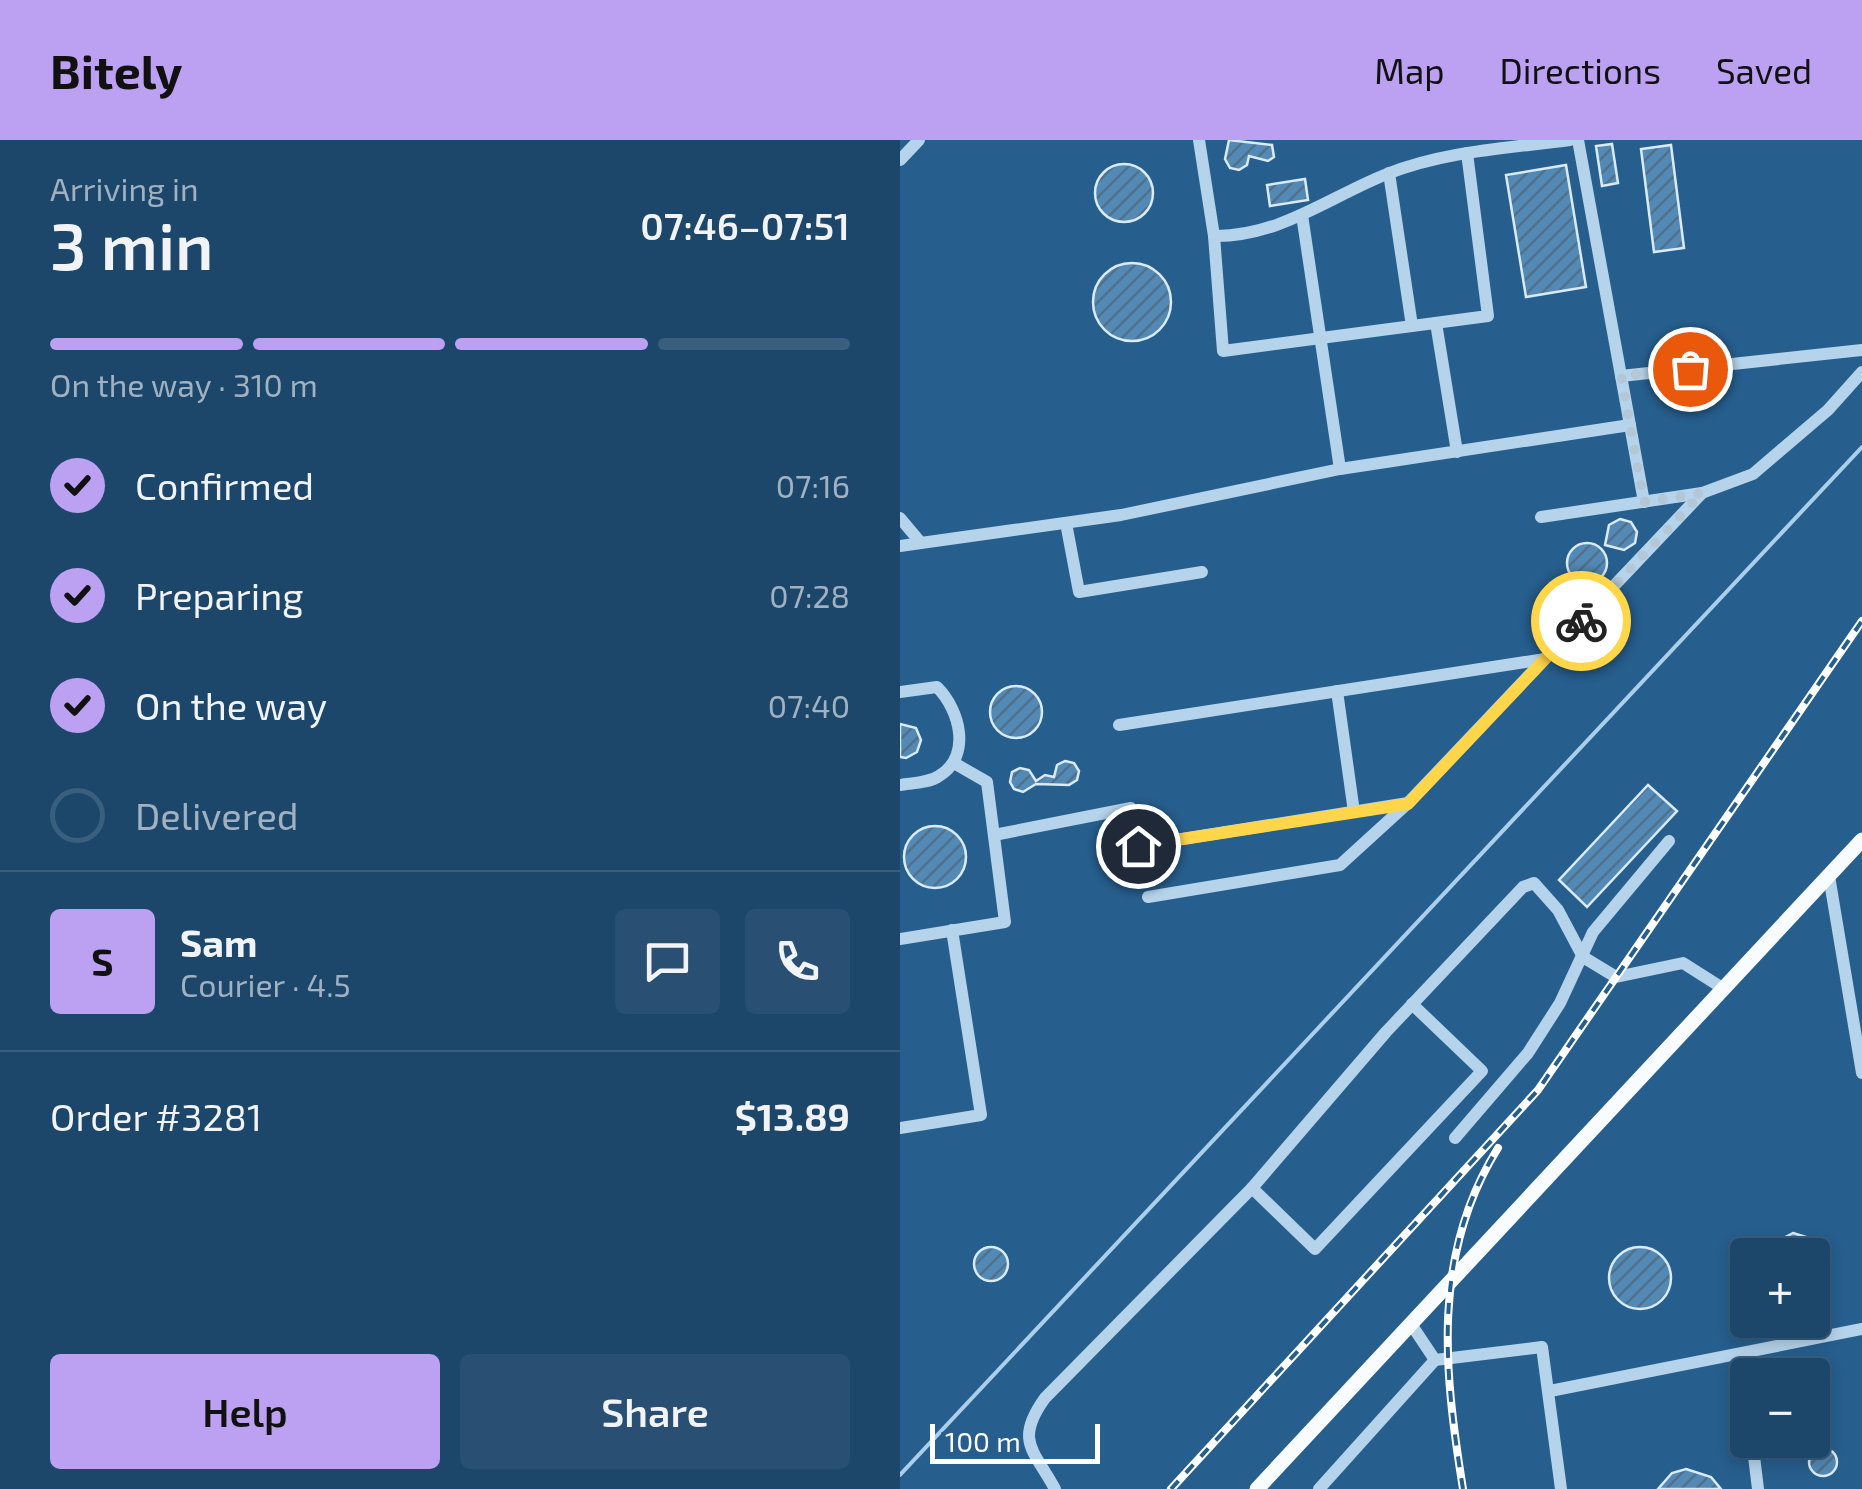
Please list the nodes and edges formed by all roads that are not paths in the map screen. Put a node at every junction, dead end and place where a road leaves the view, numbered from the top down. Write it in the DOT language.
graph roads {
  1 [pos="918,140"];
  2 [pos="1199,140"];
  3 [pos="1570,140"];
  4 [pos="1578,140"];
  5 [pos="1466,153"];
  6 [pos="900,160"];
  7 [pos="1389,172"];
  8 [pos="1302,215"];
  9 [pos="1214,236"];
  10 [pos="1436,323"];
  11 [pos="1412,326"];
  12 [pos="1320,338"];
  13 [pos="1862,350"];
  14 [pos="1862,372"];
  15 [pos="1621,376"];
  16 [pos="1630,425"];
  17 [pos="1457,452"];
  18 [pos="1340,469"];
  19 [pos="1702,493"];
  20 [pos="1644,502"];
  21 [pos="1542,517"];
  22 [pos="900,518"];
  23 [pos="1066,523"];
  24 [pos="921,543"];
  25 [pos="900,546"];
  26 [pos="1202,572"];
  27 [pos="1545,659"];
  28 [pos="1336,691"];
  29 [pos="900,692"];
  30 [pos="1119,724"];
  31 [pos="954,763"];
  32 [pos="900,785"];
  33 [pos="1408,804"];
  34 [pos="1354,812"];
  35 [pos="994,835"];
  36 [pos="1862,840"];
  37 [pos="1668,842"];
  38 [pos="1829,876"];
  39 [pos="1148,897"];
  40 [pos="952,930"];
  41 [pos="900,938"];
  42 [pos="1582,957"];
  43 [pos="1724,990"];
  44 [pos="1412,1004"];
  45 [pos="1862,1072"];
  46 [pos="900,1128"];
  47 [pos="1455,1138"];
  48 [pos="1252,1188"];
  49 [pos="1412,1324"];
  50 [pos="1862,1329"];
  51 [pos="1740,1354"];
  52 [pos="1741,1358"];
  53 [pos="1435,1360"];
  54 [pos="1550,1391"];
  55 [pos="1754,1458"];
  56 [pos="1055,1489"];
  57 [pos="1258,1489"];
  58 [pos="1318,1489"];
  59 [pos="1561,1489"];
  60 [pos="1758,1489"];
  1 -- 6 [label="street"];
  2 -- 9 [label="street"];
  3 -- 5 [label="street"];
  4 -- 15 [label="street"];
  5 -- 7 [label="street"];
  5 -- 10 [label="street"];
  7 -- 8 [label="street"];
  7 -- 11 [label="street"];
  8 -- 9 [label="street"];
  8 -- 12 [label="street"];
  9 -- 12 [label="street"];
  10 -- 11 [label="street"];
  10 -- 17 [label="street"];
  11 -- 12 [label="street"];
  12 -- 18 [label="street"];
  13 -- 15 [label="street"];
  14 -- 19 [label="street"];
  15 -- 16 [label="street"];
  16 -- 17 [label="street"];
  16 -- 20 [label="street"];
  17 -- 18 [label="street"];
  18 -- 23 [label="street"];
  19 -- 20 [label="street"];
  19 -- 27 [label="street"];
  20 -- 21 [label="street"];
  22 -- 24 [label="street"];
  23 -- 24 [label="street"];
  23 -- 26 [label="street"];
  24 -- 25 [label="street"];
  27 -- 28 [label="street"];
  27 -- 33 [label="street"];
  28 -- 30 [label="street"];
  28 -- 34 [label="street"];
  29 -- 31 [label="street"];
  31 -- 32 [label="street"];
  31 -- 35 [label="street"];
  33 -- 34 [label="street"];
  33 -- 39 [label="street"];
  34 -- 35 [label="street"];
  35 -- 40 [label="street"];
  36 -- 38 [label="main road"];
  37 -- 42 [label="street"];
  38 -- 43 [label="main road"];
  38 -- 45 [label="street"];
  40 -- 41 [label="street"];
  40 -- 46 [label="street"];
  42 -- 43 [label="street"];
  42 -- 44 [label="street"];
  42 -- 47 [label="street"];
  43 -- 49 [label="main road"];
  44 -- 48 [label="street"];
  44 -- 48 [label="street"];
  48 -- 56 [label="street"];
  49 -- 53 [label="street"];
  49 -- 57 [label="main road"];
  50 -- 51 [label="street"];
  51 -- 52 [label="street"];
  51 -- 54 [label="street"];
  53 -- 54 [label="street"];
  53 -- 58 [label="street"];
  54 -- 59 [label="street"];
  55 -- 60 [label="street"];
}
